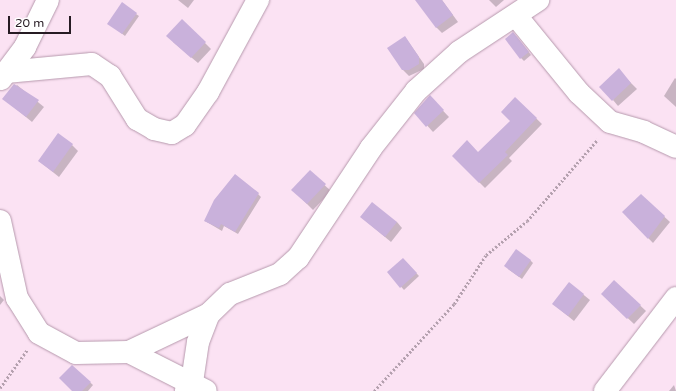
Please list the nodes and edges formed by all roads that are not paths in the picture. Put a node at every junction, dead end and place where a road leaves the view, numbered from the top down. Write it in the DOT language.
graph roads {
  1 [pos="48,0"];
  2 [pos="258,0"];
  3 [pos="538,0"];
  4 [pos="517,17"];
  5 [pos="3,76"];
  6 [pos="676,147"];
  7 [pos="0,220"];
  8 [pos="676,298"];
  9 [pos="209,314"];
  10 [pos="129,352"];
  11 [pos="195,388"];
  12 [pos="605,391"];
  1 -- 5 [label="street"];
  2 -- 5 [label="street"];
  3 -- 4 [label="street"];
  4 -- 6 [label="street"];
  4 -- 9 [label="street"];
  7 -- 10 [label="street"];
  8 -- 12 [label="street"];
  9 -- 10 [label="street"];
  9 -- 11 [label="street"];
  10 -- 11 [label="street"];
}
